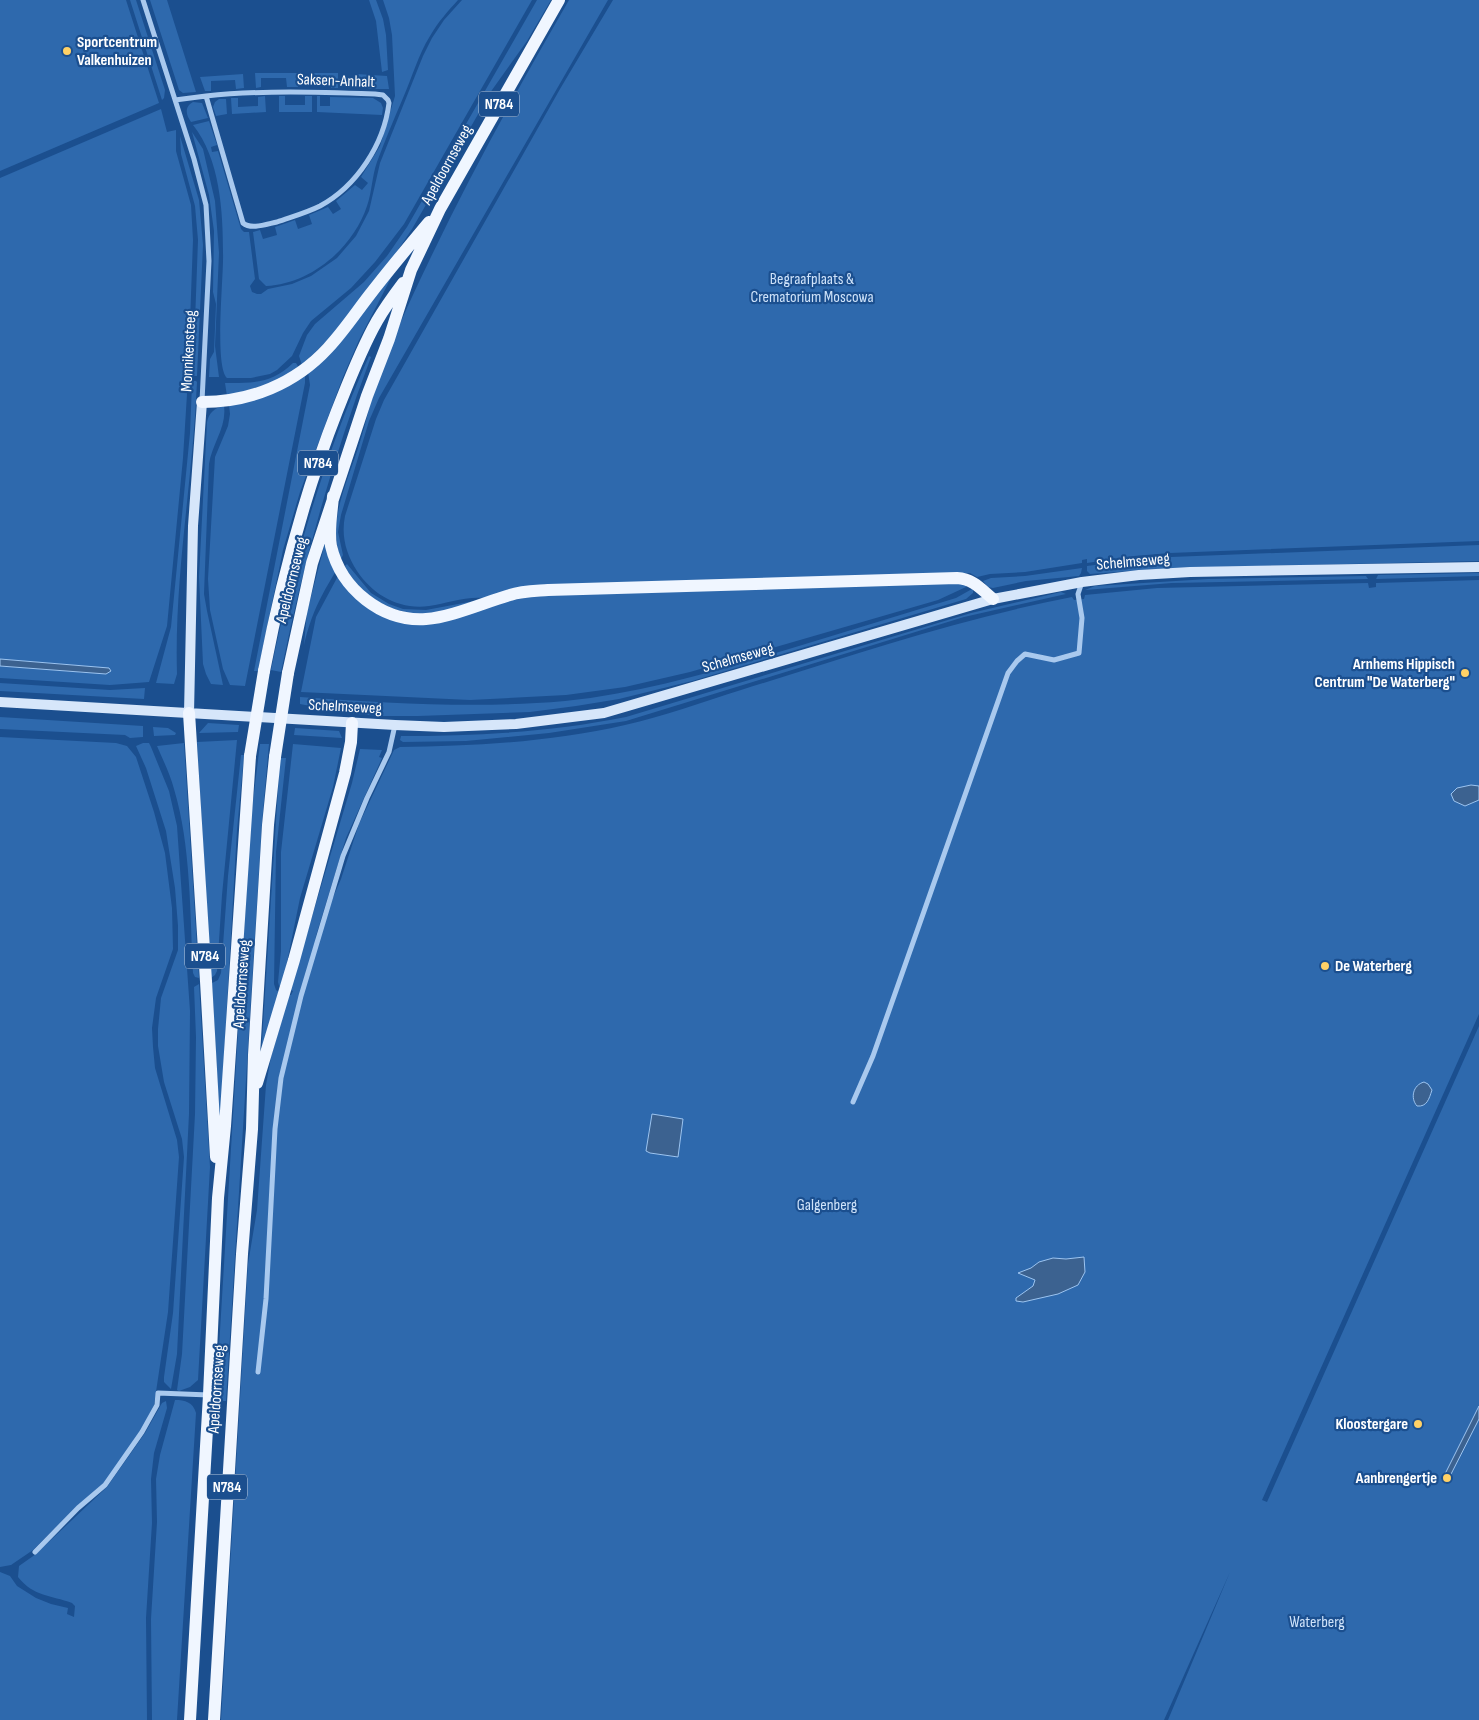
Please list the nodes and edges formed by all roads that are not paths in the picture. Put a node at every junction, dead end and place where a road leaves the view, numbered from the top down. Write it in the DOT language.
graph roads {
  1 [pos="142,0"];
  2 [pos="559,0"];
  3 [pos="206,96"];
  4 [pos="175,100"];
  5 [pos="440,209"];
  6 [pos="411,270"];
  7 [pos="202,402"];
  8 [pos="333,496"];
  9 [pos="1479,567"];
  10 [pos="1082,582"];
  11 [pos="993,599"];
  12 [pos="0,702"];
  13 [pos="188,713"];
  14 [pos="352,723"];
  15 [pos="395,725"];
  16 [pos="253,1094"];
  17 [pos="853,1102"];
  18 [pos="218,1198"];
  19 [pos="258,1372"];
  20 [pos="209,1396"];
  21 [pos="35,1552"];
  22 [pos="190,1720"];
  23 [pos="214,1720"];
  1 -- 4 [label="street, Monnikensteeg"];
  2 -- 5 [label="main road, Apeldoornseweg / N784"];
  3 -- 3 [label="street, Saksen-Anhalt"];
  3 -- 4 [label="street, Saksen-Anhalt"];
  4 -- 7 [label="street, Monnikensteeg"];
  5 -- 6 [label="main road, Apeldoornseweg / N784"];
  5 -- 7 [label="main road, N784"];
  6 -- 8 [label="main road, Apeldoornseweg / N784"];
  6 -- 18 [label="main road, Apeldoornseweg / N784, bridge"];
  7 -- 13 [label="main road, Monnikensteeg"];
  8 -- 11 [label="main road"];
  8 -- 16 [label="main road, Apeldoornseweg / N784, bridge"];
  9 -- 10 [label="main road, Schelmseweg"];
  10 -- 11 [label="main road, Schelmseweg"];
  10 -- 17 [label="street"];
  11 -- 15 [label="main road, Schelmseweg"];
  12 -- 13 [label="main road, Schelmseweg"];
  13 -- 14 [label="main road, Schelmseweg"];
  13 -- 18 [label="main road, N784"];
  14 -- 15 [label="main road, Schelmseweg"];
  14 -- 16 [label="main road, N784"];
  15 -- 19 [label="street"];
  16 -- 23 [label="main road, Apeldoornseweg / N784"];
  18 -- 20 [label="main road, Apeldoornseweg / N784"];
  20 -- 21 [label="street, Apeldoornseweg"];
  20 -- 22 [label="main road, Apeldoornseweg / N784"];
}
